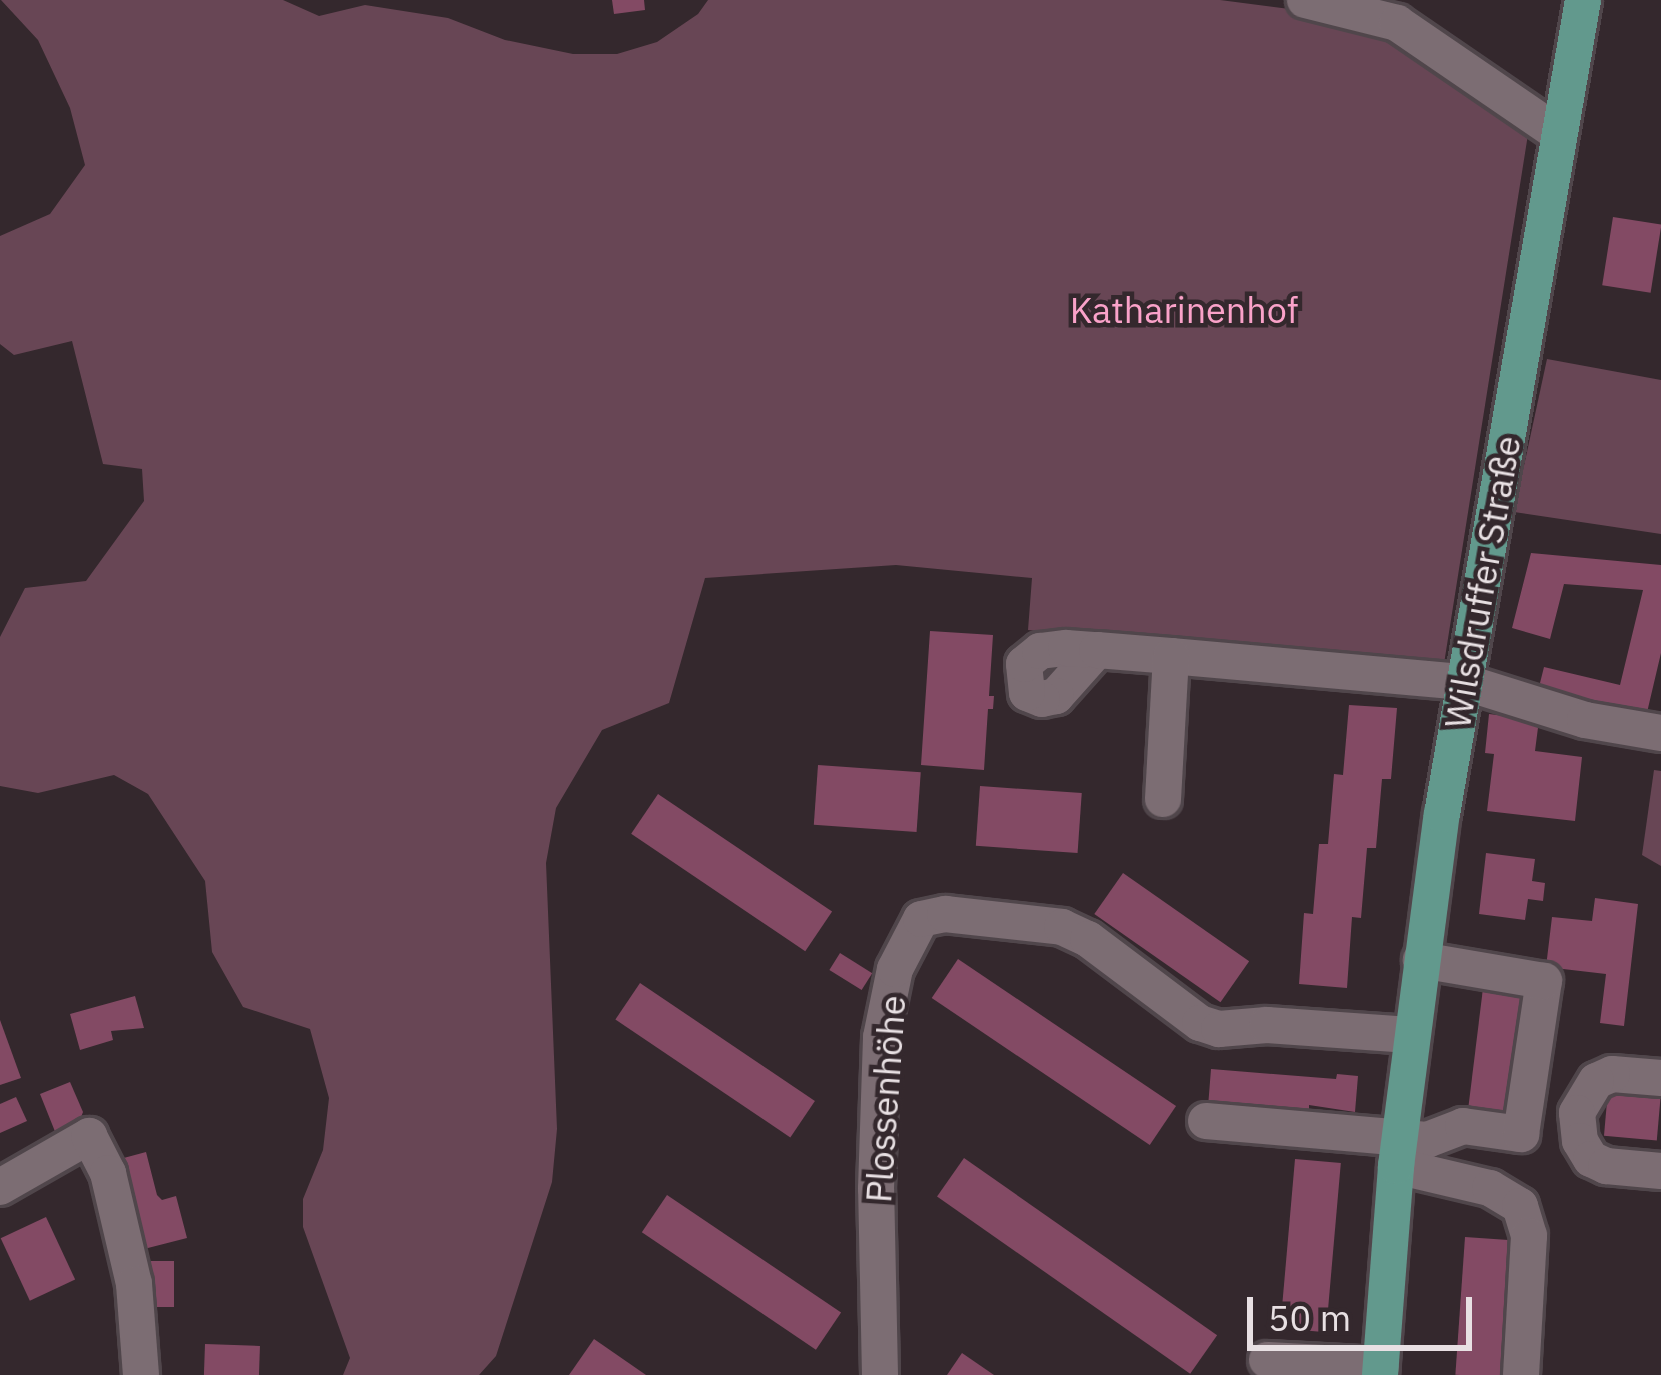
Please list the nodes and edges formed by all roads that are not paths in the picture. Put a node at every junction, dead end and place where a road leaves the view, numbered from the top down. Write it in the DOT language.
graph roads {
  1 [pos="1305,0"];
  2 [pos="1583,0"];
  3 [pos="1558,134"];
  4 [pos="1097,650"];
  5 [pos="1171,656"];
  6 [pos="1464,682"];
  7 [pos="1661,734"];
  8 [pos="1163,799"];
  9 [pos="1421,960"];
  10 [pos="1410,1036"];
  11 [pos="1661,1078"];
  12 [pos="1206,1121"];
  13 [pos="1397,1152"];
  14 [pos="1661,1171"];
  15 [pos="0,1187"];
  16 [pos="1267,1360"];
  17 [pos="1380,1371"];
  18 [pos="141,1375"];
  19 [pos="880,1375"];
  20 [pos="1521,1375"];
  1 -- 3 [label="street"];
  2 -- 3 [label="main road, Wilsdruffer Straße"];
  3 -- 6 [label="main road, Wilsdruffer Straße"];
  4 -- 5 [label="street"];
  5 -- 6 [label="street"];
  5 -- 8 [label="street"];
  6 -- 7 [label="street"];
  6 -- 9 [label="main road, Wilsdruffer Straße"];
  9 -- 10 [label="main road, Wilsdruffer Straße"];
  9 -- 13 [label="street"];
  10 -- 13 [label="main road, Wilsdruffer Straße"];
  10 -- 19 [label="street, Plossenhöhe"];
  11 -- 14 [label="street"];
  12 -- 13 [label="street"];
  13 -- 17 [label="main road, Wilsdruffer Straße"];
  13 -- 20 [label="street"];
  15 -- 18 [label="street"];
  16 -- 17 [label="street"];
}
